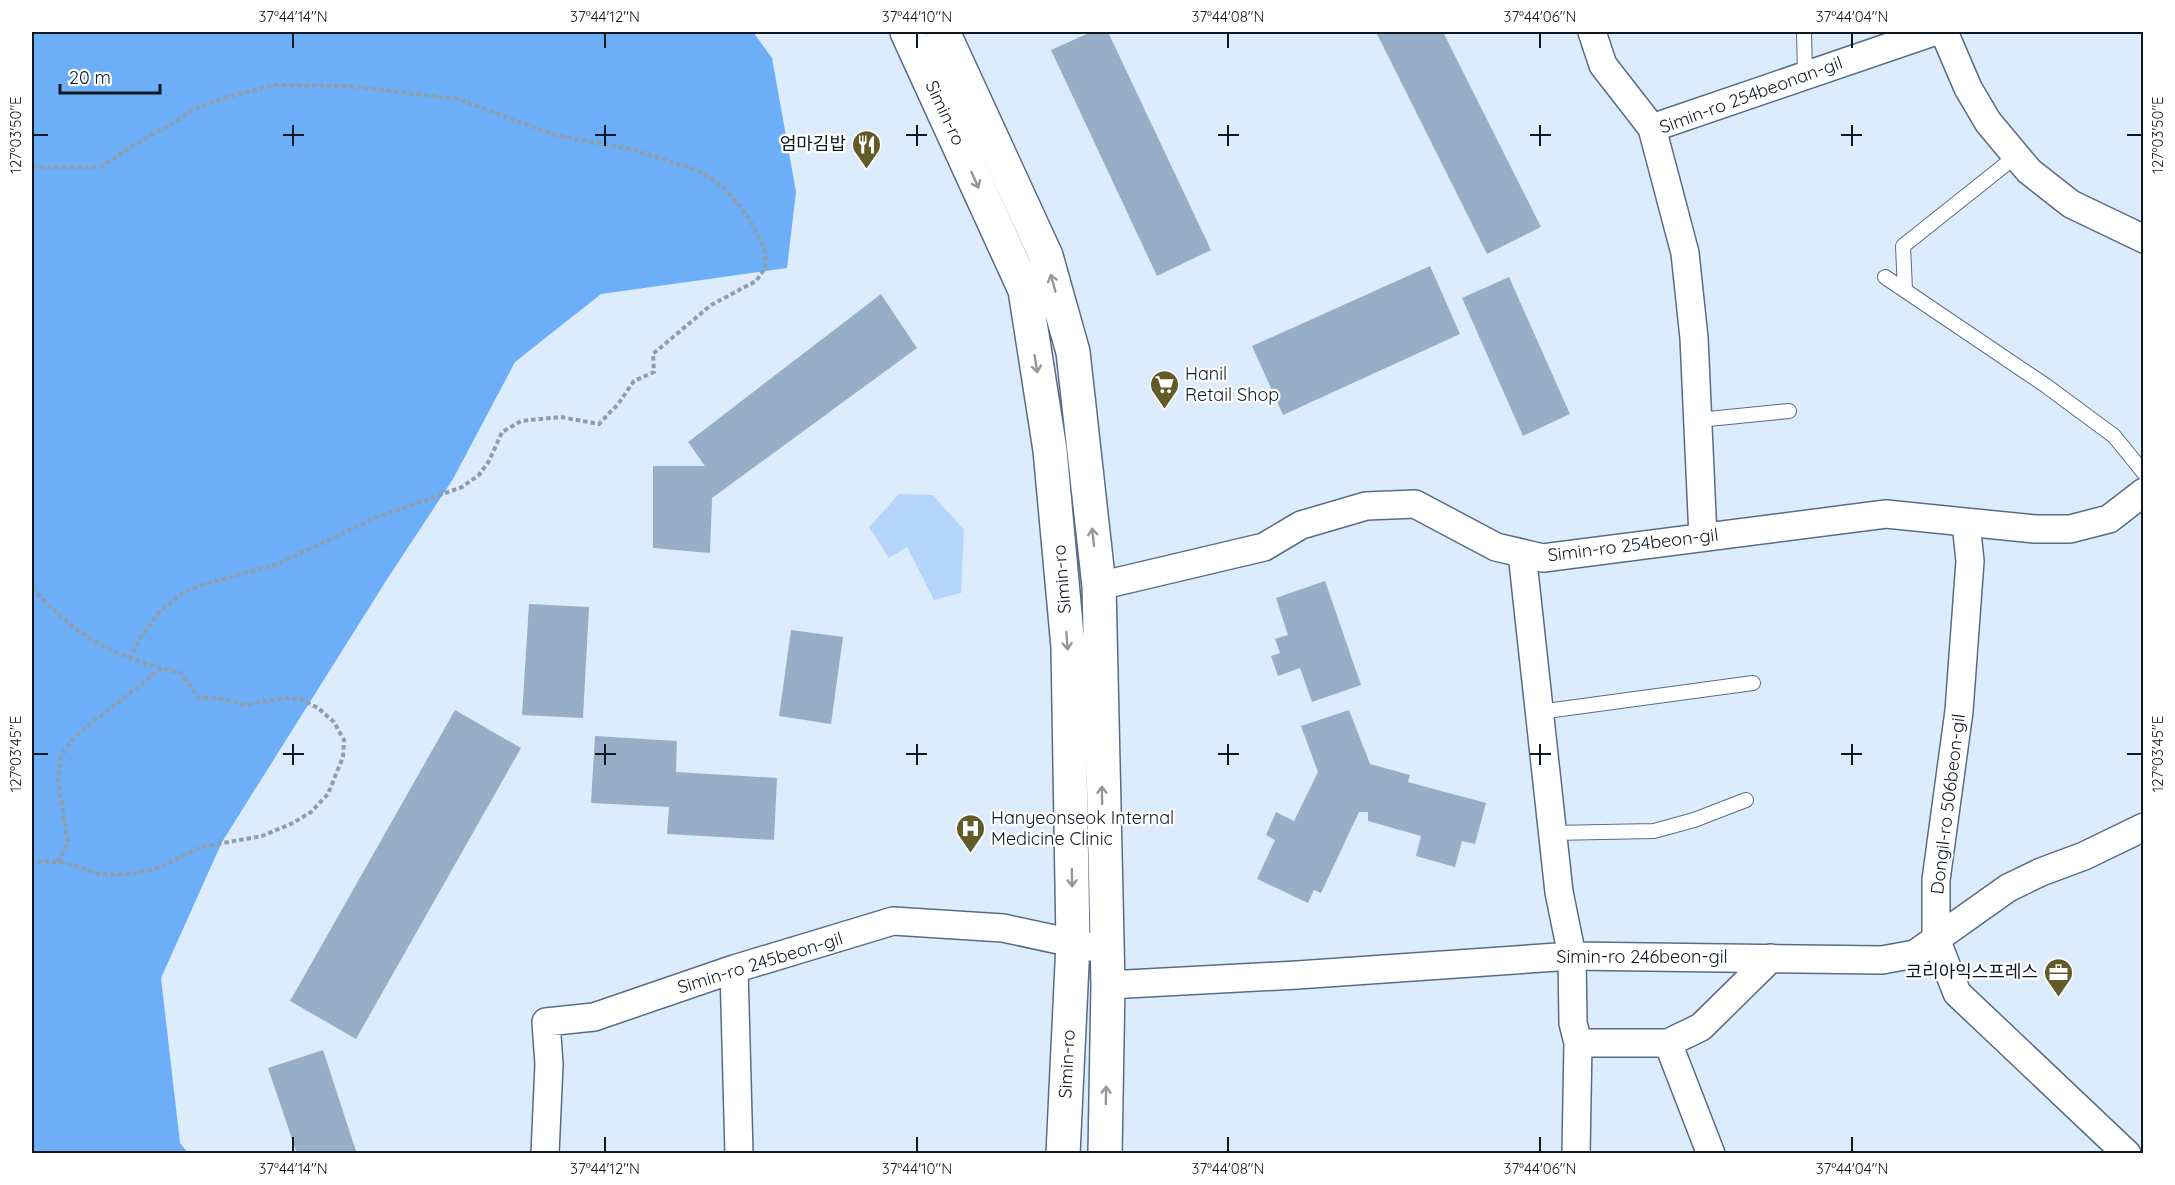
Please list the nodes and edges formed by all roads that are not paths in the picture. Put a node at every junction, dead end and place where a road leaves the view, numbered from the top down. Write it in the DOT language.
graph roads {
  1 [pos="907,32"];
  2 [pos="943,32"];
  3 [pos="1592,32"];
  4 [pos="1804,32"];
  5 [pos="1933,32"];
  6 [pos="1944,32"];
  7 [pos="1805,75"];
  8 [pos="1652,128"];
  9 [pos="2016,156"];
  10 [pos="2144,239"];
  11 [pos="1885,277"];
  12 [pos="1905,290"];
  13 [pos="1789,411"];
  14 [pos="1698,420"];
  15 [pos="2144,474"];
  16 [pos="2144,492"];
  17 [pos="1966,523"];
  18 [pos="1703,537"];
  19 [pos="1522,553"];
  20 [pos="1099,586"];
  21 [pos="1753,683"];
  22 [pos="1539,712"];
  23 [pos="1746,800"];
  24 [pos="2144,828"];
  25 [pos="1552,833"];
  26 [pos="1936,939"];
  27 [pos="1073,943"];
  28 [pos="1105,950"];
  29 [pos="1572,956"];
  30 [pos="1771,958"];
  31 [pos="734,969"];
  32 [pos="1107,985"];
  33 [pos="1578,1043"];
  34 [pos="1668,1043"];
  35 [pos="2144,1146"];
  36 [pos="545,1154"];
  37 [pos="740,1154"];
  38 [pos="1063,1154"];
  39 [pos="1105,1154"];
  40 [pos="1576,1154"];
  41 [pos="1711,1154"];
  42 [pos="2127,1154"];
  43 [pos="2136,1154"];
  1 -- 27 [label="street, Simin-ro, one-way"];
  20 -- 2 [label="street, Simin-ro, one-way"];
  3 -- 8 [label="street"];
  4 -- 7 [label="lane"];
  5 -- 7 [label="street, Simin-ro 254beonan-gil"];
  6 -- 9 [label="street"];
  7 -- 8 [label="street, Simin-ro 254beonan-gil"];
  8 -- 14 [label="street, Simin-ro 254beonan-gil"];
  9 -- 10 [label="street"];
  9 -- 12 [label="lane"];
  11 -- 12 [label="lane"];
  12 -- 15 [label="lane"];
  13 -- 14 [label="lane"];
  14 -- 18 [label="street, Simin-ro 254beonan-gil"];
  16 -- 17 [label="street, Simin-ro 254beon-gil"];
  17 -- 18 [label="street, Simin-ro 254beon-gil"];
  17 -- 26 [label="street, Dongil-ro 506beon-gil"];
  18 -- 19 [label="street, Simin-ro 254beon-gil"];
  19 -- 20 [label="street, Simin-ro 254beon-gil"];
  19 -- 22 [label="street"];
  28 -- 20 [label="street, Simin-ro, one-way"];
  21 -- 22 [label="lane"];
  22 -- 25 [label="street"];
  23 -- 25 [label="lane"];
  24 -- 26 [label="street, Simin-ro 246beon-gil"];
  25 -- 29 [label="street"];
  26 -- 30 [label="street, Simin-ro 246beon-gil"];
  26 -- 42 [label="street, Dongil-ro 506beon-gil"];
  27 -- 28 [label="street, Simin-ro 245beon-gil"];
  27 -- 31 [label="street, Simin-ro 245beon-gil"];
  27 -- 38 [label="street, Simin-ro"];
  28 -- 32 [label="street, Simin-ro"];
  29 -- 30 [label="street, Simin-ro 246beon-gil"];
  29 -- 32 [label="street, Simin-ro 246beon-gil"];
  29 -- 33 [label="street"];
  30 -- 34 [label="street"];
  31 -- 36 [label="street, Simin-ro 245beon-gil"];
  31 -- 37 [label="street"];
  39 -- 32 [label="street, Simin-ro, one-way"];
  33 -- 34 [label="street"];
  33 -- 40 [label="street"];
  34 -- 41 [label="street"];
  35 -- 43 [label="lane"];
}
